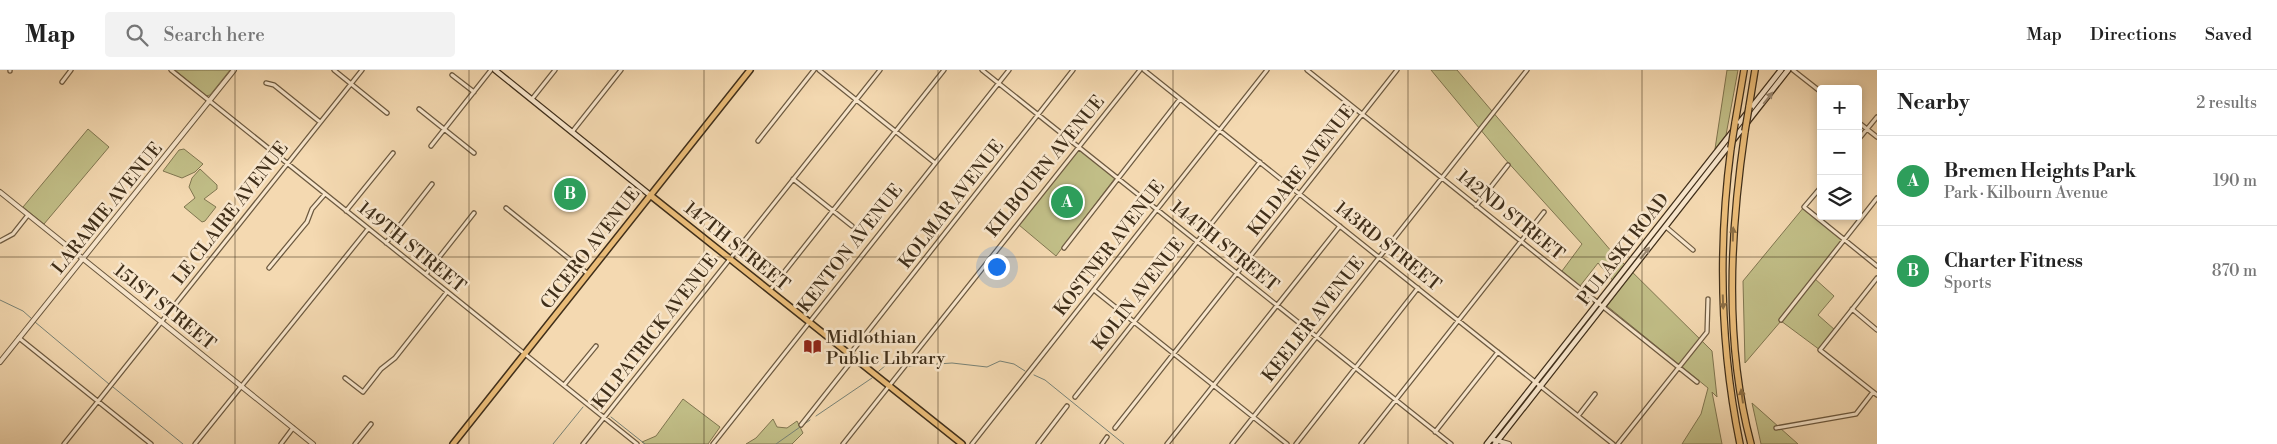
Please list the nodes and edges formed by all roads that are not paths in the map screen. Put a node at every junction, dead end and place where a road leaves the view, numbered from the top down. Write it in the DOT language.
graph roads {
  1 [pos="71,70"];
  2 [pos="171,70"];
  3 [pos="234,70"];
  4 [pos="334,70"];
  5 [pos="362,70"];
  6 [pos="491,70"];
  7 [pos="495,70"];
  8 [pos="556,70"];
  9 [pos="621,70"];
  10 [pos="750,70"];
  11 [pos="814,70"];
  12 [pos="820,70"];
  13 [pos="880,70"];
  14 [pos="944,70"];
  15 [pos="982,70"];
  16 [pos="1009,70"];
  17 [pos="1073,70"];
  18 [pos="1140,70"];
  19 [pos="1144,70"];
  20 [pos="1267,70"];
  21 [pos="1307,70"];
  22 [pos="1398,70"];
  23 [pos="1527,70"];
  24 [pos="1744,70"];
  25 [pos="1755,70"];
  26 [pos="1782,70"];
  27 [pos="1788,70"];
  28 [pos="1794,70"];
  29 [pos="452,75"];
  30 [pos="62,82"];
  31 [pos="266,83"];
  32 [pos="351,84"];
  33 [pos="999,84"];
  34 [pos="1817,89"];
  35 [pos="474,92"];
  36 [pos="1180,98"];
  37 [pos="532,100"];
  38 [pos="856,100"];
  39 [pos="210,101"];
  40 [pos="420,109"];
  41 [pos="387,113"];
  42 [pos="1363,114"];
  43 [pos="1038,115"];
  44 [pos="1877,117"];
  45 [pos="320,122"];
  46 [pos="1862,125"];
  47 [pos="444,129"];
  48 [pos="1867,129"];
  49 [pos="1220,130"];
  50 [pos="896,131"];
  51 [pos="572,132"];
  52 [pos="1862,135"];
  53 [pos="1877,137"];
  54 [pos="758,141"];
  55 [pos="430,146"];
  56 [pos="1078,147"];
  57 [pos="393,153"];
  58 [pos="474,153"];
  59 [pos="1260,162"];
  60 [pos="935,163"];
  61 [pos="287,164"];
  62 [pos="1508,165"];
  63 [pos="1442,178"];
  64 [pos="793,179"];
  65 [pos="1118,179"];
  66 [pos="432,184"];
  67 [pos="0,192"];
  68 [pos="1817,192"];
  69 [pos="325,194"];
  70 [pos="1300,194"];
  71 [pos="650,195"];
  72 [pos="1876,200"];
  73 [pos="1476,206"];
  74 [pos="506,208"];
  75 [pos="1157,210"];
  76 [pos="346,211"];
  77 [pos="833,211"];
  78 [pos="1544,212"];
  79 [pos="474,213"];
  80 [pos="28,215"];
  81 [pos="1817,218"];
  82 [pos="1820,220"];
  83 [pos="852,226"];
  84 [pos="1340,226"];
  85 [pos="1666,227"];
  86 [pos="368,229"];
  87 [pos="0,240"];
  88 [pos="1844,240"];
  89 [pos="1521,241"];
  90 [pos="1197,242"];
  91 [pos="386,243"];
  92 [pos="1064,248"];
  93 [pos="1693,250"];
  94 [pos="1379,257"];
  95 [pos="730,258"];
  96 [pos="84,260"];
  97 [pos="1877,266"];
  98 [pos="269,268"];
  99 [pos="426,274"];
  100 [pos="588,274"];
  101 [pos="1237,274"];
  102 [pos="1877,278"];
  103 [pos="1418,288"];
  104 [pos="770,290"];
  105 [pos="1094,290"];
  106 [pos="447,292"];
  107 [pos="1708,299"];
  108 [pos="1598,303"];
  109 [pos="1276,305"];
  110 [pos="1602,306"];
  111 [pos="1852,310"];
  112 [pos="1458,320"];
  113 [pos="1781,320"];
  114 [pos="161,322"];
  115 [pos="810,322"];
  116 [pos="1134,322"];
  117 [pos="1877,330"];
  118 [pos="1316,336"];
  119 [pos="19,338"];
  120 [pos="596,346"];
  121 [pos="1498,352"];
  122 [pos="524,354"];
  123 [pos="1174,354"];
  124 [pos="852,356"];
  125 [pos="0,362"];
  126 [pos="1679,368"];
  127 [pos="1356,369"];
  128 [pos="345,378"];
  129 [pos="1697,382"];
  130 [pos="1538,384"];
  131 [pos="564,385"];
  132 [pos="241,386"];
  133 [pos="889,386"];
  134 [pos="1213,386"];
  135 [pos="1595,394"];
  136 [pos="1875,394"];
  137 [pos="1075,397"];
  138 [pos="1396,400"];
  139 [pos="98,402"];
  140 [pos="1067,406"];
  141 [pos="1578,416"];
  142 [pos="604,417"];
  143 [pos="1253,417"];
  144 [pos="371,424"];
  145 [pos="801,425"];
  146 [pos="293,428"];
  147 [pos="1115,428"];
  148 [pos="1776,428"];
  149 [pos="1435,432"];
  150 [pos="1108,437"];
  151 [pos="1491,438"];
  152 [pos="1496,442"];
  153 [pos="64,444"];
  154 [pos="151,444"];
  155 [pos="195,444"];
  156 [pos="281,444"];
  157 [pos="313,444"];
  158 [pos="356,444"];
  159 [pos="453,444"];
  160 [pos="583,444"];
  161 [pos="637,444"];
  162 [pos="713,444"];
  163 [pos="842,444"];
  164 [pos="962,444"];
  165 [pos="972,444"];
  166 [pos="1038,444"];
  167 [pos="1102,444"];
  168 [pos="1167,444"];
  169 [pos="1232,444"];
  170 [pos="1287,444"];
  171 [pos="1296,444"];
  172 [pos="1361,444"];
  173 [pos="1451,444"];
  174 [pos="1487,444"];
  175 [pos="1509,444"];
  176 [pos="1614,444"];
  177 [pos="1618,444"];
  178 [pos="1740,444"];
  179 [pos="1751,444"];
  1 -- 30 [label="street"];
  2 -- 39 [label="street, 149TH STREET"];
  3 -- 39 [label="street, LARAMIE AVENUE"];
  4 -- 32 [label="street"];
  5 -- 32 [label="street, LE CLAIRE AVENUE"];
  6 -- 35 [label="street"];
  7 -- 37 [label="main road, 147TH STREET"];
  8 -- 37 [label="street"];
  9 -- 51 [label="street"];
  10 -- 71 [label="main road, CICERO AVENUE"];
  11 -- 54 [label="street"];
  12 -- 38 [label="street"];
  13 -- 38 [label="street, KILPATRICK AVENUE"];
  14 -- 50 [label="street"];
  15 -- 33 [label="street, 144TH STREET"];
  16 -- 33 [label="street, KENTON AVENUE"];
  17 -- 43 [label="street, KOLMAR AVENUE"];
  18 -- 56 [label="street, KILBOURN AVENUE"];
  19 -- 36 [label="street, 143RD STREET"];
  20 -- 49 [label="street, KOSTNER AVENUE"];
  21 -- 42 [label="street, 142ND STREET"];
  22 -- 42 [label="street, KILDARE AVENUE"];
  23 -- 63 [label="street, KEELER AVENUE"];
  24 -- 178 [label="highway, one-way, bridge"];
  179 -- 25 [label="highway, one-way, bridge"];
  26 -- 108 [label="main road, PULASKI ROAD"];
  85 -- 27 [label="main road, PULASKI ROAD, one-way"];
  28 -- 34 [label="street"];
  29 -- 35 [label="street"];
  31 -- 45 [label="street"];
  32 -- 41 [label="street"];
  32 -- 45 [label="street, LE CLAIRE AVENUE"];
  33 -- 43 [label="street, 144TH STREET"];
  33 -- 60 [label="street, KENTON AVENUE"];
  35 -- 47 [label="street"];
  36 -- 49 [label="street, 143RD STREET"];
  36 -- 65 [label="street"];
  37 -- 51 [label="main road, 147TH STREET"];
  38 -- 50 [label="street"];
  38 -- 64 [label="street, KILPATRICK AVENUE"];
  39 -- 61 [label="street, 149TH STREET"];
  39 -- 96 [label="street, LARAMIE AVENUE"];
  40 -- 47 [label="street"];
  42 -- 63 [label="street, 142ND STREET"];
  42 -- 70 [label="street, KILDARE AVENUE"];
  43 -- 56 [label="street, 144TH STREET"];
  43 -- 124 [label="street, KOLMAR AVENUE"];
  44 -- 48 [label="street"];
  45 -- 61 [label="street, LE CLAIRE AVENUE"];
  46 -- 48 [label="street"];
  47 -- 55 [label="street"];
  47 -- 58 [label="street"];
  48 -- 52 [label="street"];
  48 -- 53 [label="street"];
  49 -- 59 [label="street, 143RD STREET"];
  49 -- 75 [label="street, KOSTNER AVENUE"];
  50 -- 60 [label="street"];
  50 -- 77 [label="street"];
  51 -- 71 [label="main road, 147TH STREET"];
  56 -- 65 [label="street, 144TH STREET"];
  56 -- 133 [label="street, KILBOURN AVENUE"];
  57 -- 76 [label="street"];
  59 -- 70 [label="street, 143RD STREET"];
  59 -- 90 [label="street, KOLIN AVENUE"];
  60 -- 115 [label="street, KENTON AVENUE"];
  61 -- 69 [label="street, 149TH STREET"];
  61 -- 114 [label="street, LE CLAIRE AVENUE"];
  62 -- 73 [label="street"];
  63 -- 73 [label="street, 142ND STREET"];
  63 -- 94 [label="street, KEELER AVENUE"];
  64 -- 77 [label="street"];
  64 -- 95 [label="street, KILPATRICK AVENUE"];
  65 -- 75 [label="street, 144TH STREET"];
  65 -- 92 [label="street"];
  66 -- 91 [label="street"];
  67 -- 80 [label="street, 151ST STREET"];
  68 -- 81 [label="street"];
  69 -- 76 [label="street, 149TH STREET"];
  69 -- 98 [label="street"];
  70 -- 84 [label="street, 143RD STREET"];
  70 -- 101 [label="street, KILDARE AVENUE"];
  71 -- 95 [label="main road, 147TH STREET"];
  71 -- 100 [label="main road, CICERO AVENUE"];
  72 -- 88 [label="street"];
  73 -- 89 [label="street, 142ND STREET"];
  74 -- 100 [label="street"];
  75 -- 90 [label="street, 144TH STREET"];
  75 -- 105 [label="street, KOSTNER AVENUE"];
  76 -- 86 [label="street, 149TH STREET"];
  77 -- 83 [label="street"];
  77 -- 104 [label="street"];
  78 -- 89 [label="street"];
  79 -- 99 [label="street"];
  80 -- 87 [label="street"];
  80 -- 96 [label="street, 151ST STREET"];
  82 -- 88 [label="street"];
  84 -- 94 [label="street, 143RD STREET"];
  84 -- 109 [label="street"];
  85 -- 93 [label="street"];
  110 -- 85 [label="main road, PULASKI ROAD, one-way"];
  86 -- 91 [label="street, 149TH STREET"];
  86 -- 132 [label="street"];
  88 -- 97 [label="street"];
  88 -- 113 [label="street"];
  89 -- 108 [label="street, 142ND STREET"];
  89 -- 112 [label="street"];
  90 -- 101 [label="street, 144TH STREET"];
  90 -- 116 [label="street, KOLIN AVENUE"];
  91 -- 99 [label="street, 149TH STREET"];
  94 -- 103 [label="street, 143RD STREET"];
  94 -- 118 [label="street, KEELER AVENUE"];
  95 -- 104 [label="main road, 147TH STREET"];
  95 -- 142 [label="street, KILPATRICK AVENUE"];
  96 -- 114 [label="street, 151ST STREET"];
  96 -- 119 [label="street, LARAMIE AVENUE"];
  99 -- 106 [label="street, 149TH STREET"];
  100 -- 122 [label="main road, CICERO AVENUE"];
  101 -- 109 [label="street, 144TH STREET"];
  101 -- 123 [label="street, KILDARE AVENUE"];
  102 -- 111 [label="street"];
  103 -- 112 [label="street, 143RD STREET"];
  103 -- 127 [label="street"];
  104 -- 115 [label="main road, 147TH STREET"];
  105 -- 116 [label="street"];
  105 -- 165 [label="street, KOSTNER AVENUE"];
  106 -- 122 [label="street, 149TH STREET"];
  106 -- 128 [label="street"];
  107 -- 126 [label="street"];
  108 -- 110 [label="street, 142ND STREET"];
  108 -- 130 [label="main road, PULASKI ROAD"];
  109 -- 118 [label="street, 144TH STREET"];
  109 -- 134 [label="street"];
  110 -- 126 [label="street, 142ND STREET"];
  110 -- 130 [label="main road, PULASKI ROAD"];
  111 -- 117 [label="street"];
  111 -- 136 [label="street"];
  112 -- 121 [label="street, 143RD STREET"];
  112 -- 138 [label="street"];
  114 -- 132 [label="street, 151ST STREET"];
  114 -- 139 [label="street, LE CLAIRE AVENUE"];
  115 -- 124 [label="main road, 147TH STREET"];
  115 -- 162 [label="street, KENTON AVENUE"];
  116 -- 123 [label="street"];
  116 -- 137 [label="street, KOLIN AVENUE"];
  118 -- 127 [label="street, 144TH STREET"];
  118 -- 143 [label="street, KEELER AVENUE"];
  119 -- 125 [label="street, LARAMIE AVENUE"];
  119 -- 139 [label="street"];
  120 -- 131 [label="street"];
  121 -- 130 [label="street, 143RD STREET"];
  121 -- 149 [label="street"];
  122 -- 131 [label="street, 149TH STREET"];
  122 -- 159 [label="main road, CICERO AVENUE"];
  123 -- 134 [label="street"];
  123 -- 147 [label="street, KILDARE AVENUE"];
  124 -- 133 [label="main road, 147TH STREET"];
  124 -- 145 [label="street, KOLMAR AVENUE"];
  126 -- 129 [label="street, 142ND STREET"];
  126 -- 177 [label="street"];
  127 -- 138 [label="street, 144TH STREET"];
  127 -- 171 [label="street"];
  130 -- 141 [label="street, 143RD STREET"];
  130 -- 151 [label="main road, PULASKI ROAD"];
  130 -- 152 [label="main road, PULASKI ROAD"];
  131 -- 142 [label="street, 149TH STREET"];
  132 -- 146 [label="street, 151ST STREET"];
  132 -- 155 [label="street"];
  133 -- 163 [label="street, KILBOURN AVENUE"];
  133 -- 164 [label="main road, 147TH STREET"];
  134 -- 143 [label="street"];
  134 -- 168 [label="street"];
  135 -- 141 [label="street"];
  136 -- 148 [label="street"];
  138 -- 149 [label="street, 144TH STREET"];
  138 -- 172 [label="street"];
  139 -- 153 [label="street, LE CLAIRE AVENUE"];
  139 -- 154 [label="street"];
  140 -- 166 [label="street"];
  141 -- 176 [label="street, 143RD STREET"];
  142 -- 160 [label="street, KILPATRICK AVENUE"];
  142 -- 161 [label="street, 149TH STREET"];
  143 -- 169 [label="street, KEELER AVENUE"];
  143 -- 170 [label="street"];
  144 -- 158 [label="street"];
  146 -- 156 [label="street"];
  146 -- 157 [label="street, 151ST STREET"];
  149 -- 173 [label="street, 144TH STREET"];
  150 -- 167 [label="street"];
  151 -- 152 [label="street"];
  151 -- 174 [label="main road, PULASKI ROAD"];
  152 -- 175 [label="street"];
}
